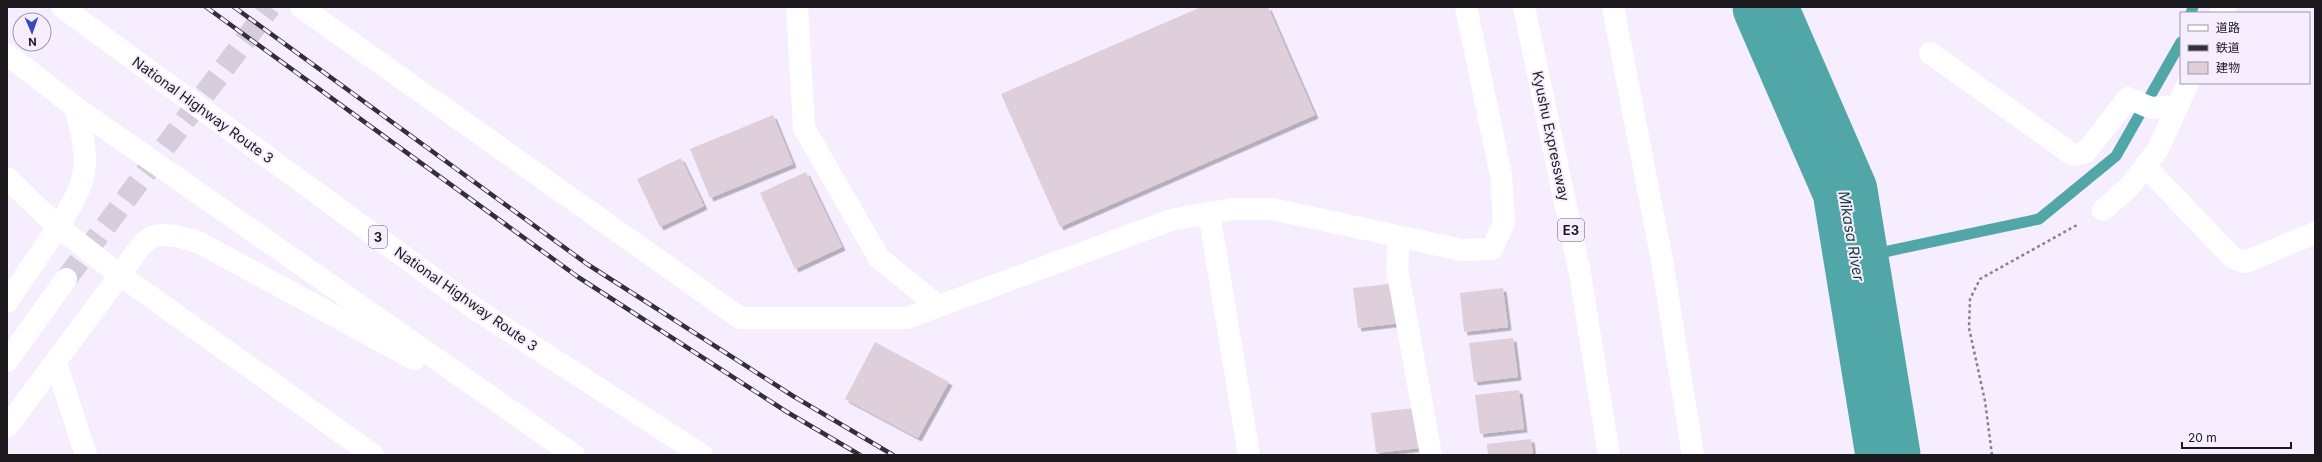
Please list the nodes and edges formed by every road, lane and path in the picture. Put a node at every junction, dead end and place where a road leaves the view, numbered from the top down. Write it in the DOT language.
graph roads {
  1 [pos="62,7"];
  2 [pos="797,7"];
  3 [pos="1466,7"];
  4 [pos="1524,7"];
  5 [pos="1613,7"];
  6 [pos="305,8"];
  7 [pos="1930,53"];
  8 [pos="7,54"];
  9 [pos="2188,84"];
  10 [pos="2178,106"];
  11 [pos="75,107"];
  12 [pos="2145,166"];
  13 [pos="7,178"];
  14 [pos="2103,210"];
  15 [pos="1209,213"];
  16 [pos="58,227"];
  17 [pos="2315,233"];
  18 [pos="1400,237"];
  19 [pos="120,275"];
  20 [pos="66,279"];
  21 [pos="7,302"];
  22 [pos="937,305"];
  23 [pos="7,361"];
  24 [pos="56,363"];
  25 [pos="508,410"];
  26 [pos="7,427"];
  27 [pos="86,455"];
  28 [pos="373,455"];
  29 [pos="574,455"];
  30 [pos="702,455"];
  31 [pos="1249,455"];
  32 [pos="1431,455"];
  33 [pos="1609,455"];
  34 [pos="1693,455"];
  35 [pos="1992,455"];
  1 -- 30 [label="main road, National Highway Route 3 / 3"];
  2 -- 22 [label="main road"];
  3 -- 18 [label="main road"];
  4 -- 33 [label="main road, Kyushu Expressway / E3"];
  5 -- 34 [label="main road"];
  6 -- 22 [label="main road"];
  7 -- 10 [label="main road"];
  8 -- 11 [label="main road"];
  9 -- 10 [label="main road"];
  10 -- 12 [label="main road"];
  11 -- 16 [label="main road"];
  11 -- 25 [label="main road"];
  12 -- 14 [label="main road"];
  12 -- 17 [label="main road"];
  13 -- 16 [label="main road"];
  14 -- 35 [label="path"];
  15 -- 18 [label="main road"];
  15 -- 22 [label="main road"];
  15 -- 31 [label="main road"];
  16 -- 19 [label="main road"];
  16 -- 21 [label="main road"];
  18 -- 32 [label="main road"];
  19 -- 24 [label="main road"];
  19 -- 25 [label="main road"];
  19 -- 28 [label="main road"];
  20 -- 23 [label="main road"];
  24 -- 26 [label="main road"];
  24 -- 27 [label="main road"];
  25 -- 29 [label="main road"];
}
